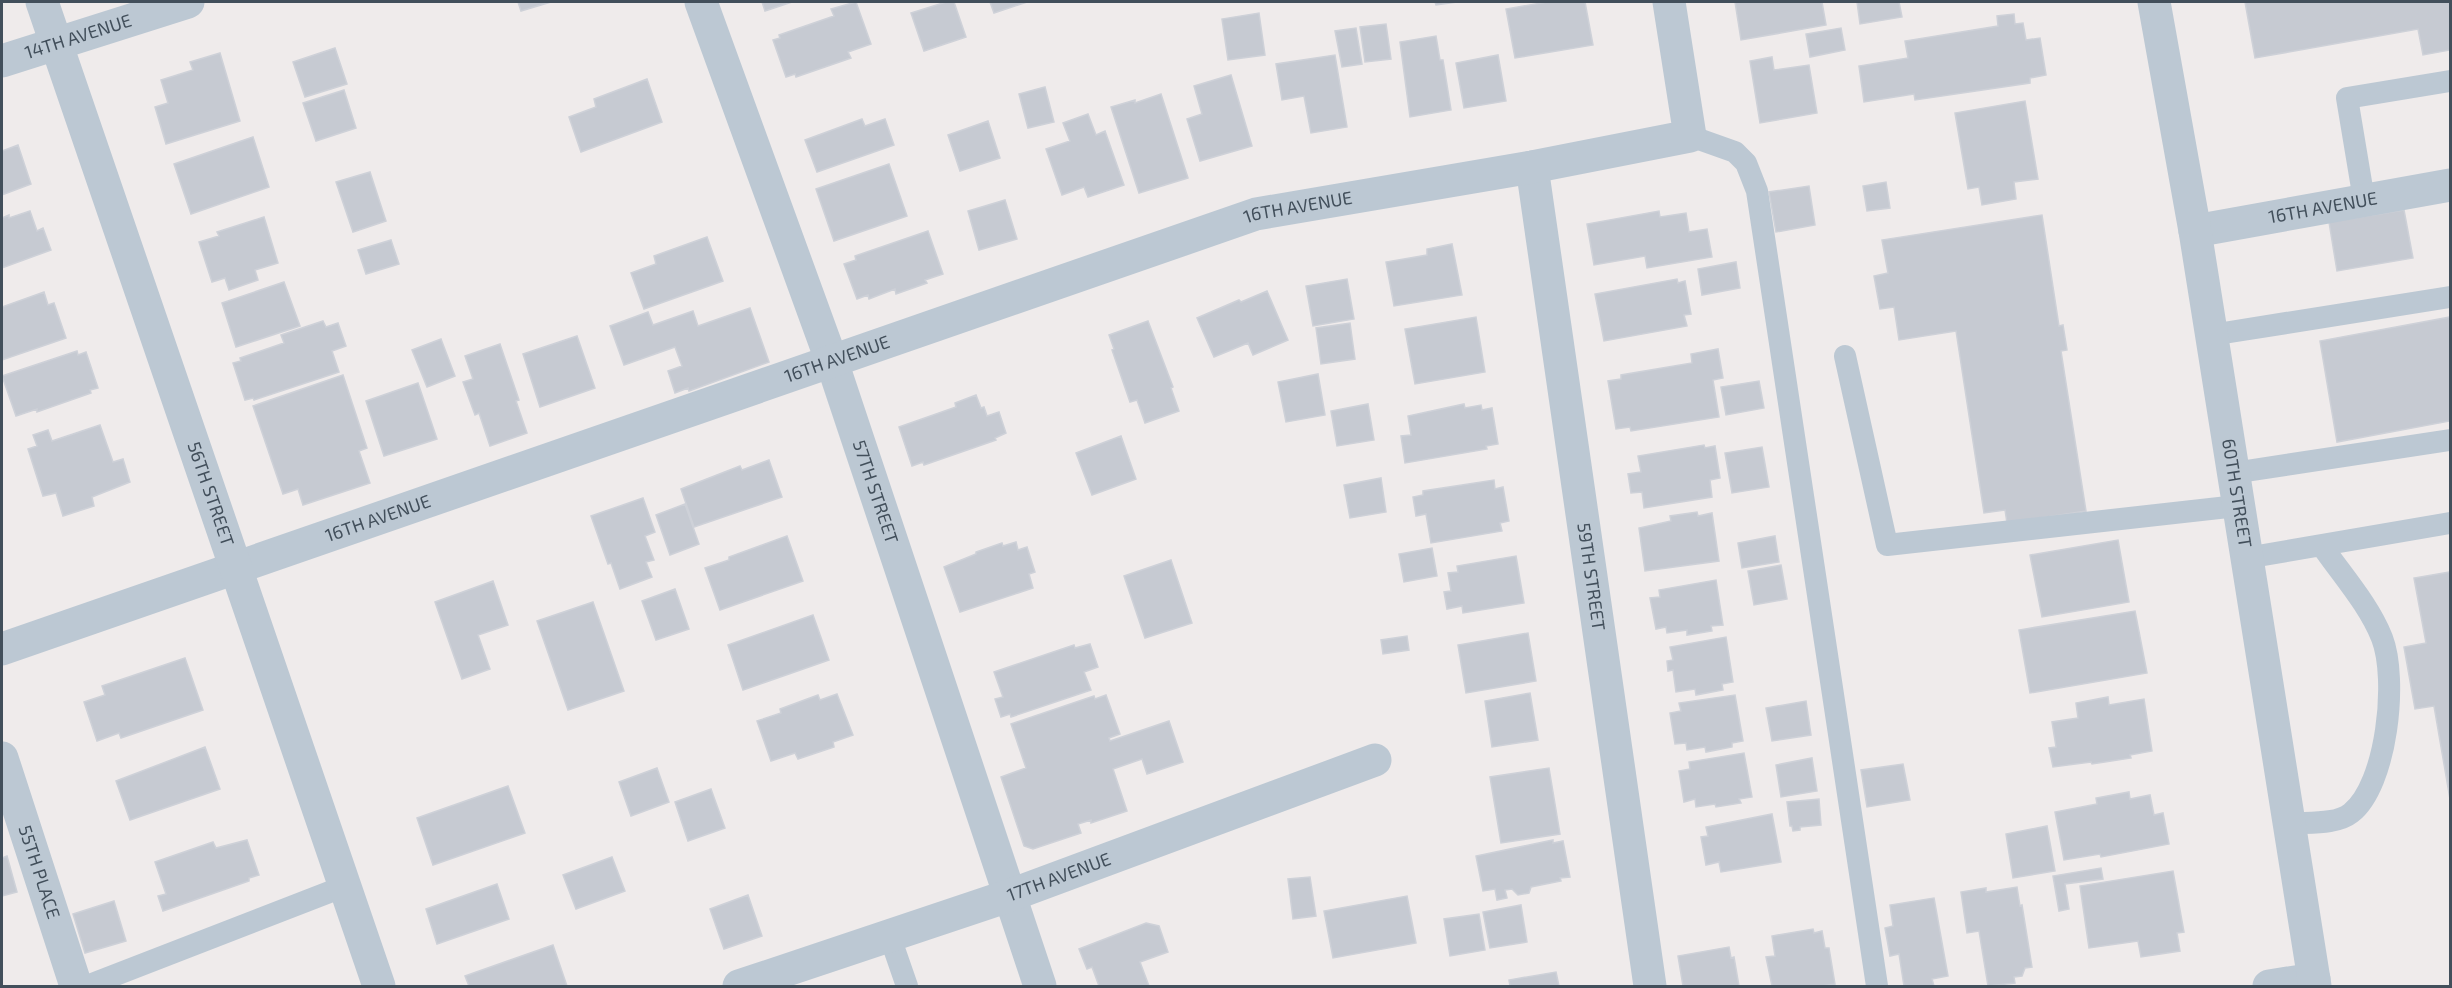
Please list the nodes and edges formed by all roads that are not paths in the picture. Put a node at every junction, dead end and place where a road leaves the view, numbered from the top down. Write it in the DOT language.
graph roads {
  1 [pos="42,2"];
  2 [pos="188,2"];
  3 [pos="701,2"];
  4 [pos="1669,2"];
  5 [pos="2154,2"];
  6 [pos="55,44"];
  7 [pos="2,61"];
  8 [pos="2451,81"];
  9 [pos="1690,136"];
  10 [pos="1532,167"];
  11 [pos="2451,185"];
  12 [pos="2364,200"];
  13 [pos="2195,231"];
  14 [pos="2451,297"];
  15 [pos="2211,335"];
  16 [pos="1845,356"];
  17 [pos="832,362"];
  18 [pos="2451,440"];
  19 [pos="2233,473"];
  20 [pos="2237,506"];
  21 [pos="2451,524"];
  22 [pos="2322,546"];
  23 [pos="2246,558"];
  24 [pos="236,568"];
  25 [pos="2,649"];
  26 [pos="2,758"];
  27 [pos="1376,760"];
  28 [pos="2288,824"];
  29 [pos="345,885"];
  30 [pos="1011,895"];
  31 [pos="890,937"];
  32 [pos="792,978"];
  33 [pos="2315,983"];
  34 [pos="76,987"];
  35 [pos="87,987"];
  36 [pos="379,987"];
  37 [pos="739,987"];
  38 [pos="907,987"];
  39 [pos="1040,987"];
  40 [pos="1650,987"];
  41 [pos="1877,987"];
  42 [pos="2269,987"];
  1 -- 6 [label="street, 56TH STREET"];
  2 -- 6 [label="street, 14TH AVENUE"];
  3 -- 17 [label="street, 57TH STREET"];
  4 -- 9 [label="street"];
  5 -- 13 [label="street, 60TH STREET"];
  6 -- 7 [label="street, 14TH AVENUE"];
  6 -- 24 [label="street, 56TH STREET"];
  8 -- 12 [label="lane"];
  9 -- 10 [label="street, 16TH AVENUE"];
  9 -- 41 [label="lane"];
  10 -- 17 [label="street, 16TH AVENUE"];
  10 -- 40 [label="street, 59TH STREET"];
  11 -- 12 [label="street, 16TH AVENUE"];
  12 -- 13 [label="street, 16TH AVENUE"];
  13 -- 15 [label="street, 60TH STREET"];
  14 -- 15 [label="lane"];
  15 -- 19 [label="street, 60TH STREET"];
  16 -- 20 [label="lane"];
  17 -- 24 [label="street, 16TH AVENUE"];
  17 -- 30 [label="street, 57TH STREET"];
  18 -- 19 [label="lane"];
  19 -- 20 [label="street, 60TH STREET"];
  20 -- 23 [label="street, 60TH STREET"];
  21 -- 22 [label="lane"];
  22 -- 23 [label="lane"];
  22 -- 28 [label="lane"];
  23 -- 28 [label="street, 60TH STREET"];
  24 -- 25 [label="street, 16TH AVENUE"];
  24 -- 29 [label="street, 56TH STREET"];
  26 -- 34 [label="street, 55TH PLACE"];
  27 -- 30 [label="street, 17TH AVENUE"];
  28 -- 33 [label="street, 60TH STREET"];
  29 -- 35 [label="lane"];
  29 -- 36 [label="street, 56TH STREET"];
  30 -- 31 [label="street, 17TH AVENUE"];
  30 -- 39 [label="street, 57TH STREET"];
  31 -- 32 [label="street, 17TH AVENUE"];
  31 -- 38 [label="lane"];
  32 -- 37 [label="street, 17TH AVENUE"];
  33 -- 42 [label="street"];
}
